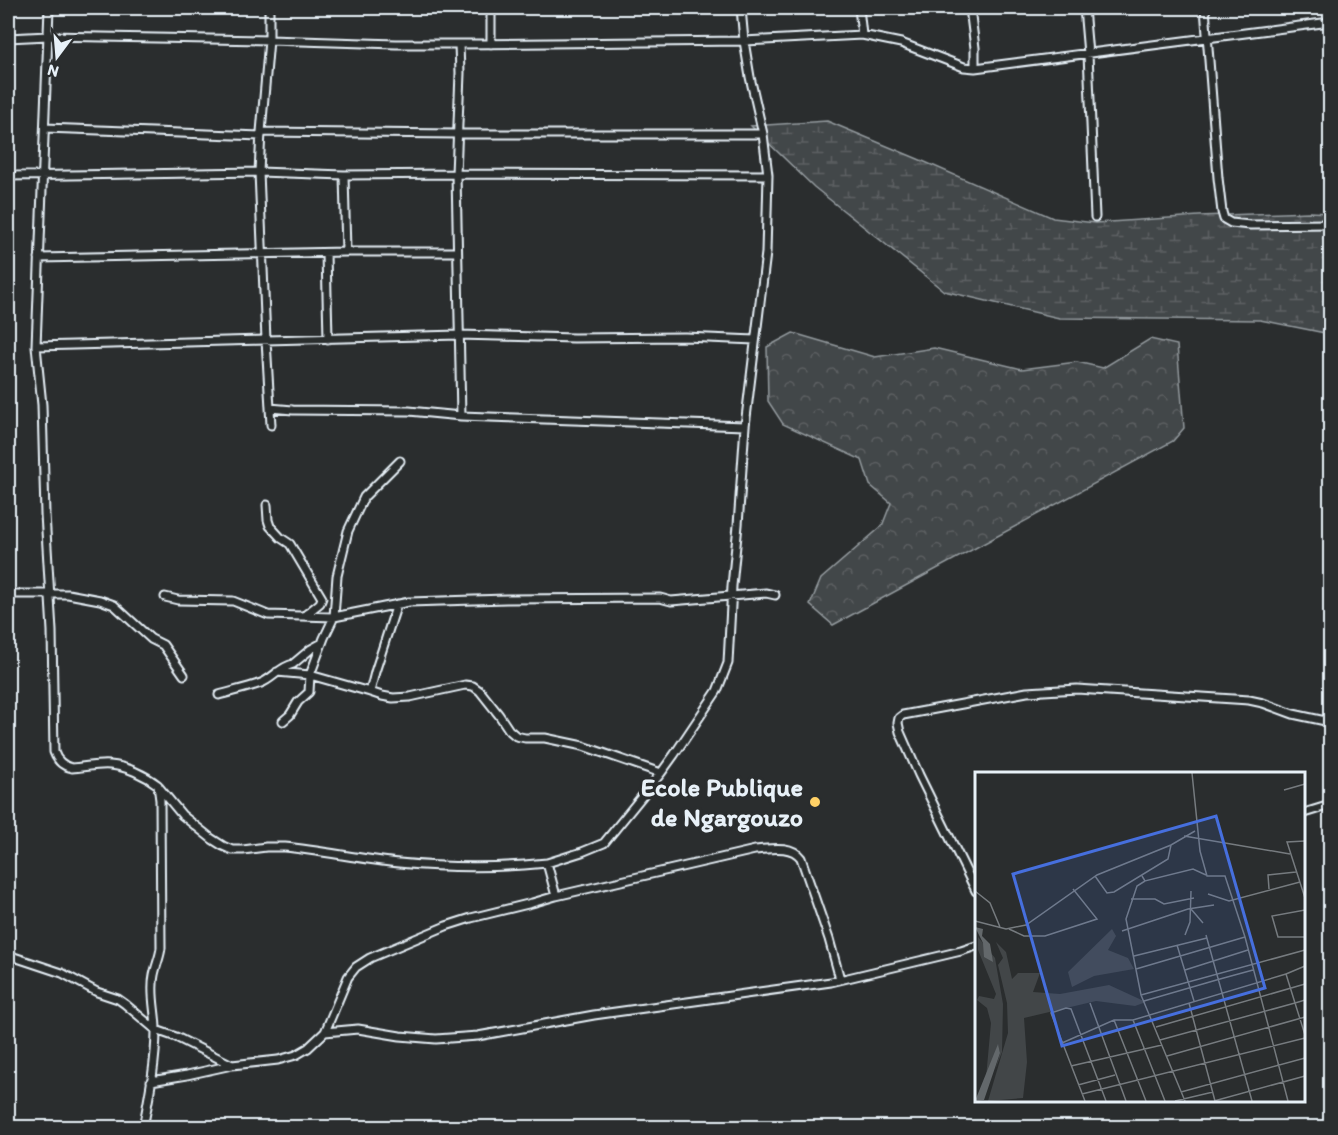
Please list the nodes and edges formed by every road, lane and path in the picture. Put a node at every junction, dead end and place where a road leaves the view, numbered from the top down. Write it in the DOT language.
graph roads {
  1 [pos="49,8"];
  2 [pos="269,8"];
  3 [pos="491,8"];
  4 [pos="741,8"];
  5 [pos="859,8"];
  6 [pos="970,8"];
  7 [pos="1084,8"];
  8 [pos="1204,8"];
  9 [pos="1330,22"];
  10 [pos="862,35"];
  11 [pos="48,36"];
  12 [pos="1208,37"];
  13 [pos="8,38"];
  14 [pos="269,40"];
  15 [pos="744,41"];
  16 [pos="459,44"];
  17 [pos="490,44"];
  18 [pos="1088,54"];
  19 [pos="975,68"];
  20 [pos="45,128"];
  21 [pos="261,134"];
  22 [pos="458,134"];
  23 [pos="763,134"];
  24 [pos="259,172"];
  25 [pos="456,174"];
  26 [pos="768,174"];
  27 [pos="42,175"];
  28 [pos="344,175"];
  29 [pos="8,176"];
  30 [pos="1095,217"];
  31 [pos="1330,224"];
  32 [pos="346,252"];
  33 [pos="457,252"];
  34 [pos="326,253"];
  35 [pos="263,254"];
  36 [pos="39,258"];
  37 [pos="459,335"];
  38 [pos="328,339"];
  39 [pos="266,340"];
  40 [pos="755,340"];
  41 [pos="36,346"];
  42 [pos="270,408"];
  43 [pos="461,416"];
  44 [pos="271,425"];
  45 [pos="746,426"];
  46 [pos="400,461"];
  47 [pos="267,505"];
  48 [pos="50,593"];
  49 [pos="8,594"];
  50 [pos="776,595"];
  51 [pos="731,596"];
  52 [pos="165,597"];
  53 [pos="397,604"];
  54 [pos="304,616"];
  55 [pos="334,617"];
  56 [pos="322,643"];
  57 [pos="277,672"];
  58 [pos="184,675"];
  59 [pos="310,675"];
  60 [pos="370,692"];
  61 [pos="219,695"];
  62 [pos="283,722"];
  63 [pos="1330,722"];
  64 [pos="661,773"];
  65 [pos="158,785"];
  66 [pos="1330,805"];
  67 [pos="1305,813"];
  68 [pos="548,863"];
  69 [pos="975,889"];
  70 [pos="556,896"];
  71 [pos="975,946"];
  72 [pos="8,955"];
  73 [pos="840,979"];
  74 [pos="156,1030"];
  75 [pos="325,1032"];
  76 [pos="232,1065"];
  77 [pos="151,1081"];
  78 [pos="143,1128"];
  1 -- 11 [label="street"];
  2 -- 14 [label="street"];
  3 -- 17 [label="street"];
  4 -- 15 [label="street"];
  5 -- 10 [label="street"];
  6 -- 19 [label="street"];
  7 -- 18 [label="street"];
  8 -- 12 [label="street"];
  9 -- 12 [label="street"];
  10 -- 15 [label="street"];
  10 -- 19 [label="street"];
  11 -- 13 [label="street"];
  11 -- 14 [label="street"];
  11 -- 20 [label="street"];
  12 -- 18 [label="street"];
  12 -- 31 [label="street"];
  14 -- 16 [label="street"];
  14 -- 21 [label="street"];
  15 -- 17 [label="street"];
  15 -- 23 [label="street"];
  16 -- 17 [label="street"];
  16 -- 22 [label="street"];
  18 -- 19 [label="street"];
  18 -- 30 [label="street"];
  20 -- 21 [label="street"];
  20 -- 27 [label="street"];
  21 -- 22 [label="street"];
  21 -- 24 [label="street"];
  22 -- 23 [label="street"];
  22 -- 25 [label="street"];
  23 -- 26 [label="street"];
  24 -- 27 [label="street"];
  24 -- 28 [label="street"];
  24 -- 35 [label="street"];
  25 -- 26 [label="street"];
  25 -- 28 [label="street"];
  25 -- 33 [label="street"];
  26 -- 40 [label="street"];
  27 -- 29 [label="street"];
  27 -- 36 [label="street"];
  28 -- 32 [label="street"];
  32 -- 33 [label="street"];
  32 -- 34 [label="street"];
  33 -- 37 [label="street"];
  34 -- 35 [label="street"];
  34 -- 38 [label="street"];
  35 -- 36 [label="street"];
  35 -- 39 [label="street"];
  36 -- 41 [label="street"];
  37 -- 38 [label="street"];
  37 -- 40 [label="street"];
  37 -- 43 [label="street"];
  38 -- 39 [label="street"];
  39 -- 41 [label="street"];
  39 -- 42 [label="street"];
  40 -- 45 [label="street"];
  41 -- 48 [label="street"];
  42 -- 43 [label="street"];
  42 -- 44 [label="street"];
  43 -- 45 [label="street"];
  45 -- 51 [label="street"];
  46 -- 55 [label="street"];
  47 -- 54 [label="street"];
  48 -- 49 [label="street"];
  48 -- 58 [label="street"];
  48 -- 65 [label="street"];
  50 -- 51 [label="street"];
  51 -- 53 [label="street"];
  51 -- 64 [label="street"];
  52 -- 54 [label="street"];
  53 -- 55 [label="street"];
  53 -- 60 [label="street"];
  54 -- 55 [label="street"];
  55 -- 56 [label="street"];
  56 -- 57 [label="street"];
  56 -- 59 [label="street"];
  57 -- 59 [label="street"];
  57 -- 61 [label="street"];
  59 -- 60 [label="street"];
  59 -- 62 [label="street"];
  60 -- 64 [label="street"];
  63 -- 69 [label="street"];
  64 -- 68 [label="street"];
  65 -- 68 [label="street"];
  65 -- 74 [label="street"];
  66 -- 67 [label="street"];
  68 -- 70 [label="street"];
  70 -- 73 [label="street"];
  70 -- 75 [label="street"];
  71 -- 73 [label="street"];
  72 -- 74 [label="street"];
  73 -- 75 [label="street"];
  74 -- 76 [label="street"];
  74 -- 77 [label="street"];
  75 -- 76 [label="street"];
  76 -- 77 [label="street"];
  77 -- 78 [label="street"];
}
